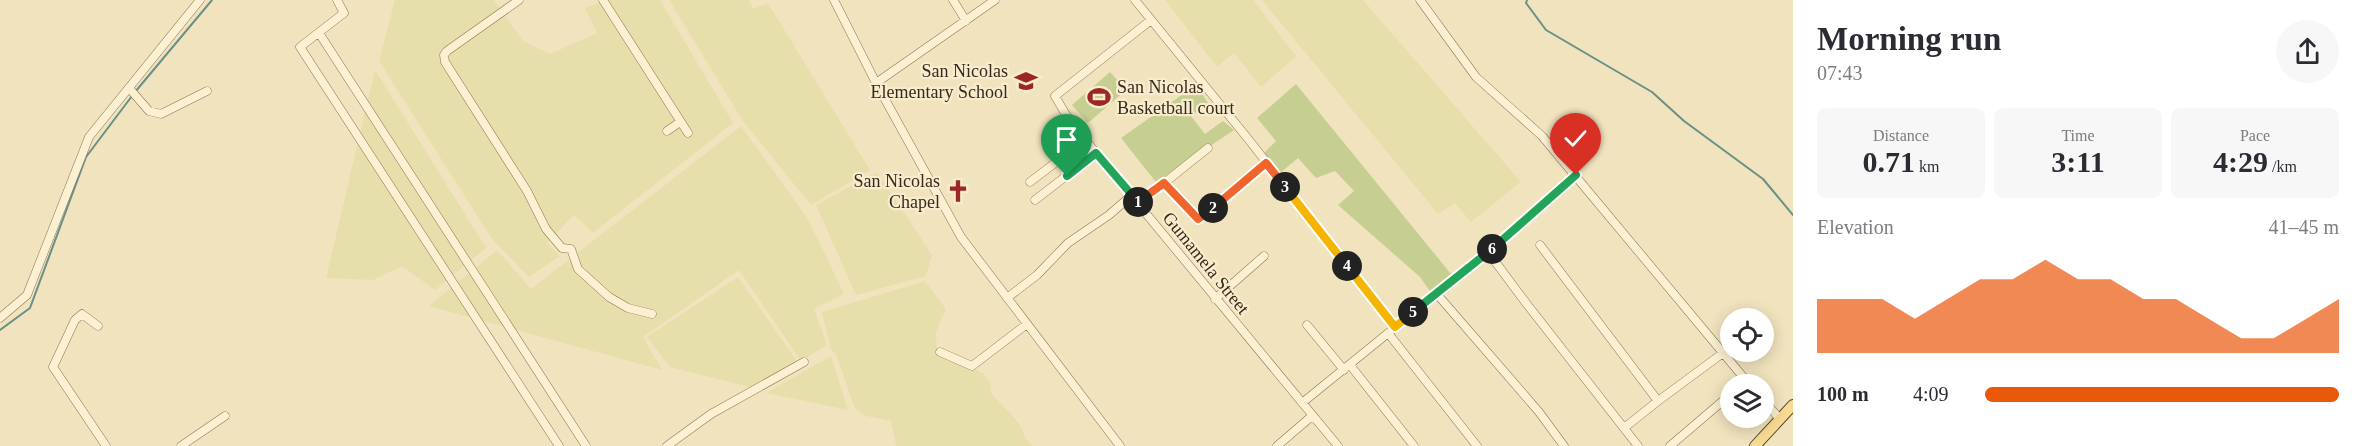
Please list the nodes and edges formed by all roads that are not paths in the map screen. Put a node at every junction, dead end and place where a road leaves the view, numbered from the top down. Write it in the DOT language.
graph roads {
  1 [pos="200,0"];
  2 [pos="337,0"];
  3 [pos="519,0"];
  4 [pos="603,0"];
  5 [pos="834,0"];
  6 [pos="954,0"];
  7 [pos="995,0"];
  8 [pos="1135,0"];
  9 [pos="1420,0"];
  10 [pos="1151,20"];
  11 [pos="966,21"];
  12 [pos="319,33"];
  13 [pos="876,82"];
  14 [pos="129,88"];
  15 [pos="207,91"];
  16 [pos="680,122"];
  17 [pos="667,131"];
  18 [pos="688,133"];
  19 [pos="1085,140"];
  20 [pos="1208,148"];
  21 [pos="1096,153"];
  22 [pos="1266,163"];
  23 [pos="1576,175"];
  24 [pos="1030,182"];
  25 [pos="1164,183"];
  26 [pos="1132,195"];
  27 [pos="1035,200"];
  28 [pos="1138,202"];
  29 [pos="1539,245"];
  30 [pos="1488,252"];
  31 [pos="1264,256"];
  32 [pos="1436,293"];
  33 [pos="1007,298"];
  34 [pos="1215,299"];
  35 [pos="652,314"];
  36 [pos="0,318"];
  37 [pos="1027,324"];
  38 [pos="1306,325"];
  39 [pos="98,326"];
  40 [pos="1395,327"];
  41 [pos="1388,333"];
  42 [pos="1720,349"];
  43 [pos="940,352"];
  44 [pos="1720,355"];
  45 [pos="804,362"];
  46 [pos="1347,367"];
  47 [pos="1658,401"];
  48 [pos="1302,403"];
  49 [pos="1720,403"];
  50 [pos="1793,405"];
  51 [pos="1774,412"];
  52 [pos="225,416"];
  53 [pos="1312,416"];
  54 [pos="1780,419"];
  55 [pos="1624,429"];
  56 [pos="106,446"];
  57 [pos="181,446"];
  58 [pos="559,446"];
  59 [pos="586,446"];
  60 [pos="667,446"];
  61 [pos="1120,446"];
  62 [pos="1277,446"];
  63 [pos="1338,446"];
  64 [pos="1414,446"];
  65 [pos="1477,446"];
  66 [pos="1564,446"];
  67 [pos="1638,446"];
  68 [pos="1670,446"];
  69 [pos="1755,446"];
  1 -- 14 [label="street"];
  2 -- 12 [label="street"];
  3 -- 35 [label="street"];
  4 -- 16 [label="street"];
  5 -- 13 [label="street"];
  6 -- 11 [label="street"];
  7 -- 11 [label="street"];
  8 -- 10 [label="street"];
  9 -- 23 [label="street"];
  10 -- 19 [label="street, Gumamela Street"];
  10 -- 22 [label="street"];
  11 -- 13 [label="street"];
  12 -- 58 [label="street"];
  12 -- 59 [label="street"];
  13 -- 33 [label="street"];
  14 -- 15 [label="street"];
  14 -- 36 [label="street"];
  16 -- 17 [label="street"];
  16 -- 18 [label="street"];
  19 -- 21 [label="street, Gumamela Street"];
  19 -- 24 [label="street"];
  20 -- 25 [label="street"];
  21 -- 26 [label="street, Gumamela Street"];
  21 -- 27 [label="street"];
  22 -- 25 [label="street"];
  22 -- 40 [label="street"];
  23 -- 30 [label="street"];
  23 -- 42 [label="street"];
  25 -- 28 [label="street"];
  26 -- 28 [label="street, Gumamela Street"];
  26 -- 33 [label="street"];
  28 -- 34 [label="street, Gumamela Street"];
  29 -- 47 [label="street"];
  30 -- 32 [label="street"];
  30 -- 55 [label="street"];
  31 -- 34 [label="street"];
  32 -- 40 [label="street"];
  32 -- 66 [label="street"];
  33 -- 37 [label="street"];
  34 -- 48 [label="street, Gumamela Street"];
  37 -- 43 [label="street"];
  37 -- 61 [label="street"];
  38 -- 46 [label="street"];
  39 -- 56 [label="street"];
  40 -- 41 [label="street"];
  41 -- 46 [label="street"];
  41 -- 65 [label="street"];
  44 -- 47 [label="street"];
  45 -- 60 [label="street"];
  46 -- 48 [label="street"];
  46 -- 64 [label="street"];
  47 -- 55 [label="street"];
  48 -- 53 [label="street, Gumamela Street"];
  49 -- 68 [label="street"];
  50 -- 54 [label="main road"];
  51 -- 54 [label="street"];
  52 -- 57 [label="street"];
  53 -- 62 [label="street"];
  53 -- 63 [label="street, Gumamela Street"];
  54 -- 69 [label="main road"];
  55 -- 67 [label="street"];
}
